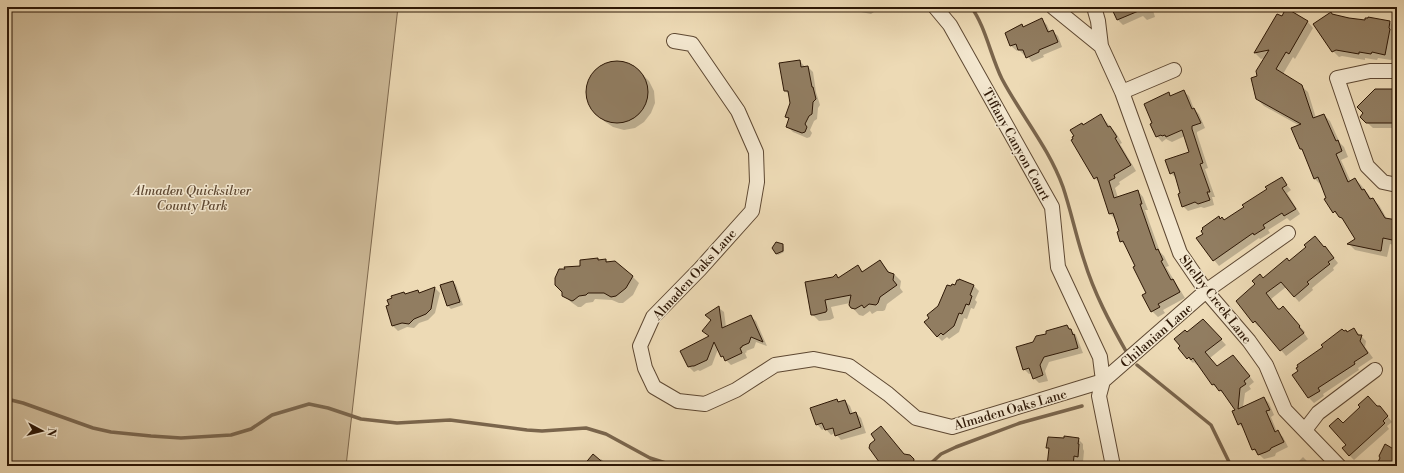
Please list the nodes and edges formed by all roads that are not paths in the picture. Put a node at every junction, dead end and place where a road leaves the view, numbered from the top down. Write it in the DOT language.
graph roads {
  1 [pos="934,7"];
  2 [pos="1053,7"];
  3 [pos="1094,7"];
  4 [pos="674,41"];
  5 [pos="1101,46"];
  6 [pos="1174,70"];
  7 [pos="1397,71"];
  8 [pos="1122,92"];
  9 [pos="1397,185"];
  10 [pos="1288,233"];
  11 [pos="1206,291"];
  12 [pos="1375,370"];
  13 [pos="1103,381"];
  14 [pos="1305,430"];
  15 [pos="1113,466"];
  16 [pos="1338,466"];
  1 -- 13 [label="street, Tiffany Canyon Court"];
  2 -- 5 [label="street, Shelby Creek Lane"];
  3 -- 5 [label="street, Shelby Creek Lane"];
  4 -- 13 [label="street, Almaden Oaks Lane"];
  5 -- 8 [label="street, Shelby Creek Lane"];
  6 -- 8 [label="street"];
  7 -- 9 [label="street"];
  8 -- 11 [label="street, Shelby Creek Lane"];
  10 -- 11 [label="street, Chilanian Lane"];
  11 -- 13 [label="street, Chilanian Lane"];
  11 -- 14 [label="street, Shelby Creek Lane"];
  12 -- 14 [label="street"];
  13 -- 15 [label="street, Tiffany Canyon Court"];
  14 -- 16 [label="street, Shelby Creek Lane"];
}
